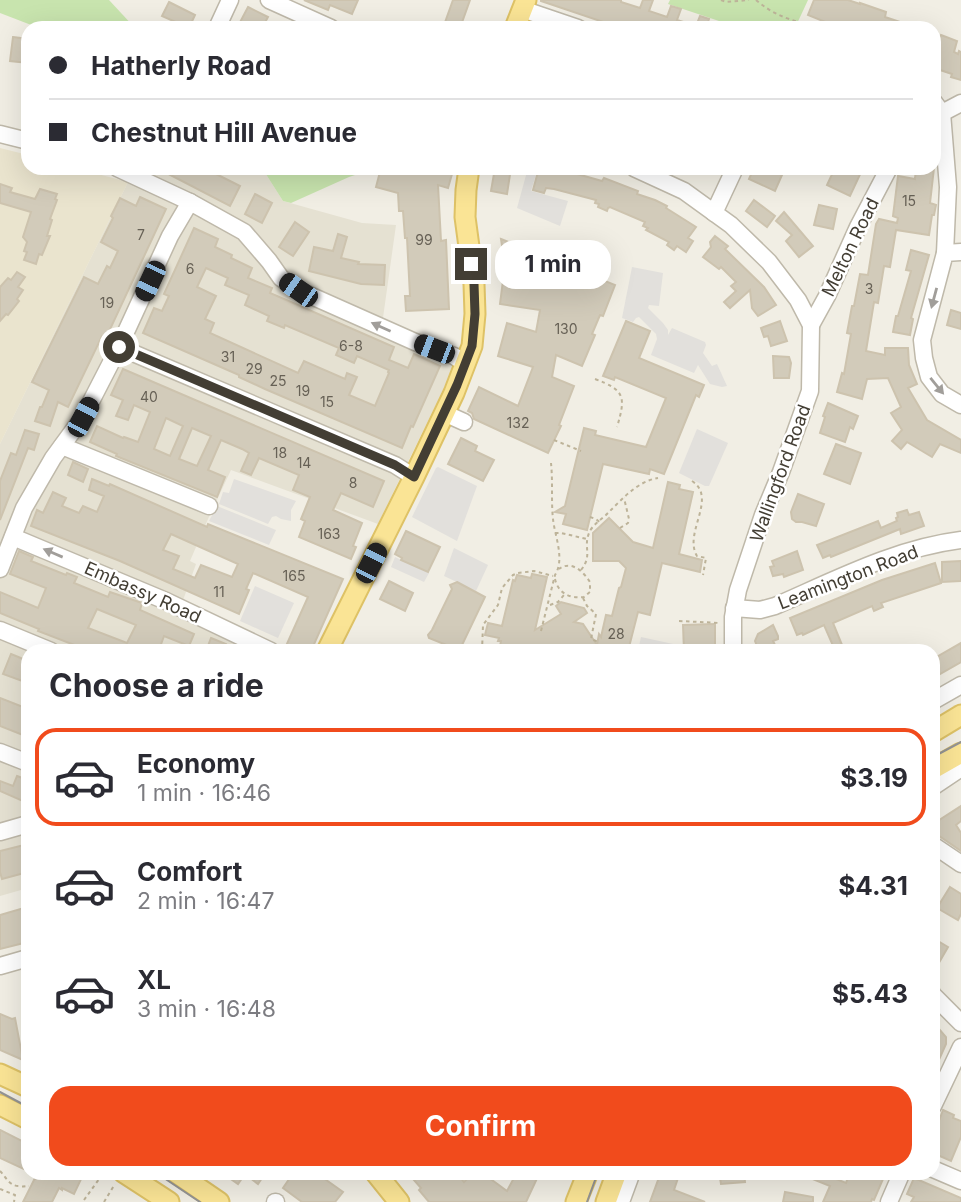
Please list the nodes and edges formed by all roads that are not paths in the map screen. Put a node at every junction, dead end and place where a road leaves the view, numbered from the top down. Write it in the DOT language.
graph roads {
  1 [pos="230,0"];
  2 [pos="269,0"];
  3 [pos="524,5"];
  4 [pos="220,21"];
  5 [pos="316,21"];
  6 [pos="562,21"];
  7 [pos="961,103"];
  8 [pos="941,110"];
  9 [pos="0,134"];
  10 [pos="21,139"];
  11 [pos="941,139"];
  12 [pos="133,175"];
  13 [pos="468,175"];
  14 [pos="649,175"];
  15 [pos="732,175"];
  16 [pos="885,175"];
  17 [pos="190,202"];
  18 [pos="714,213"];
  19 [pos="953,252"];
  20 [pos="811,325"];
  21 [pos="119,347"];
  22 [pos="466,364"];
  23 [pos="961,405"];
  24 [pos="444,413"];
  25 [pos="464,422"];
  26 [pos="62,446"];
  27 [pos="414,477"];
  28 [pos="209,506"];
  29 [pos="13,537"];
  30 [pos="961,540"];
  31 [pos="0,569"];
  32 [pos="734,608"];
  33 [pos="0,630"];
  34 [pos="34,644"];
  35 [pos="256,644"];
  36 [pos="330,644"];
  37 [pos="733,644"];
  38 [pos="961,685"];
  39 [pos="940,697"];
  40 [pos="961,715"];
  41 [pos="940,728"];
  42 [pos="0,752"];
  43 [pos="961,753"];
  44 [pos="21,760"];
  45 [pos="940,765"];
  46 [pos="961,768"];
  47 [pos="940,782"];
  48 [pos="21,826"];
  49 [pos="0,832"];
  50 [pos="940,850"];
  51 [pos="961,864"];
  52 [pos="21,960"];
  53 [pos="0,967"];
  54 [pos="940,1002"];
  55 [pos="961,1023"];
  56 [pos="961,1047"];
  57 [pos="0,1074"];
  58 [pos="21,1084"];
  59 [pos="940,1091"];
  60 [pos="0,1105"];
  61 [pos="21,1116"];
  62 [pos="940,1172"];
  63 [pos="124,1180"];
  64 [pos="187,1180"];
  65 [pos="381,1180"];
  66 [pos="585,1180"];
  67 [pos="614,1180"];
  68 [pos="629,1180"];
  69 [pos="898,1180"];
  70 [pos="961,1181"];
  71 [pos="169,1202"];
  72 [pos="219,1202"];
  73 [pos="399,1202"];
  74 [pos="576,1202"];
  75 [pos="606,1202"];
  76 [pos="621,1202"];
  77 [pos="888,1202"];
  1 -- 4 [label="street"];
  2 -- 5 [label="street"];
  3 -- 6 [label="street"];
  7 -- 8 [label="street"];
  9 -- 10 [label="street"];
  11 -- 19 [label="street"];
  12 -- 17 [label="street"];
  13 -- 22 [label="main road"];
  14 -- 18 [label="street"];
  15 -- 18 [label="street"];
  16 -- 20 [label="street, Melton Road"];
  17 -- 21 [label="street"];
  22 -- 17 [label="street, one-way"];
  18 -- 20 [label="street"];
  19 -- 23 [label="street, one-way"];
  20 -- 32 [label="street, Wallingford Road"];
  21 -- 26 [label="street"];
  21 -- 27 [label="street"];
  22 -- 24 [label="main road"];
  24 -- 25 [label="street"];
  24 -- 27 [label="main road"];
  26 -- 28 [label="street"];
  26 -- 29 [label="street"];
  27 -- 36 [label="main road"];
  29 -- 31 [label="street"];
  35 -- 29 [label="street, Embassy Road, one-way"];
  30 -- 32 [label="street, Leamington Road"];
  32 -- 37 [label="street, Wallingford Road"];
  33 -- 34 [label="street"];
  38 -- 39 [label="street"];
  40 -- 41 [label="main road"];
  42 -- 44 [label="street"];
  43 -- 45 [label="main road"];
  46 -- 47 [label="street"];
  48 -- 49 [label="street"];
  50 -- 51 [label="street"];
  52 -- 53 [label="street"];
  54 -- 55 [label="street"];
  56 -- 59 [label="street"];
  57 -- 58 [label="main road"];
  60 -- 61 [label="main road"];
  62 -- 70 [label="street"];
  63 -- 71 [label="main road"];
  64 -- 72 [label="main road"];
  65 -- 73 [label="main road"];
  66 -- 74 [label="main road"];
  67 -- 75 [label="main road"];
  68 -- 76 [label="street"];
  69 -- 77 [label="street"];
}
